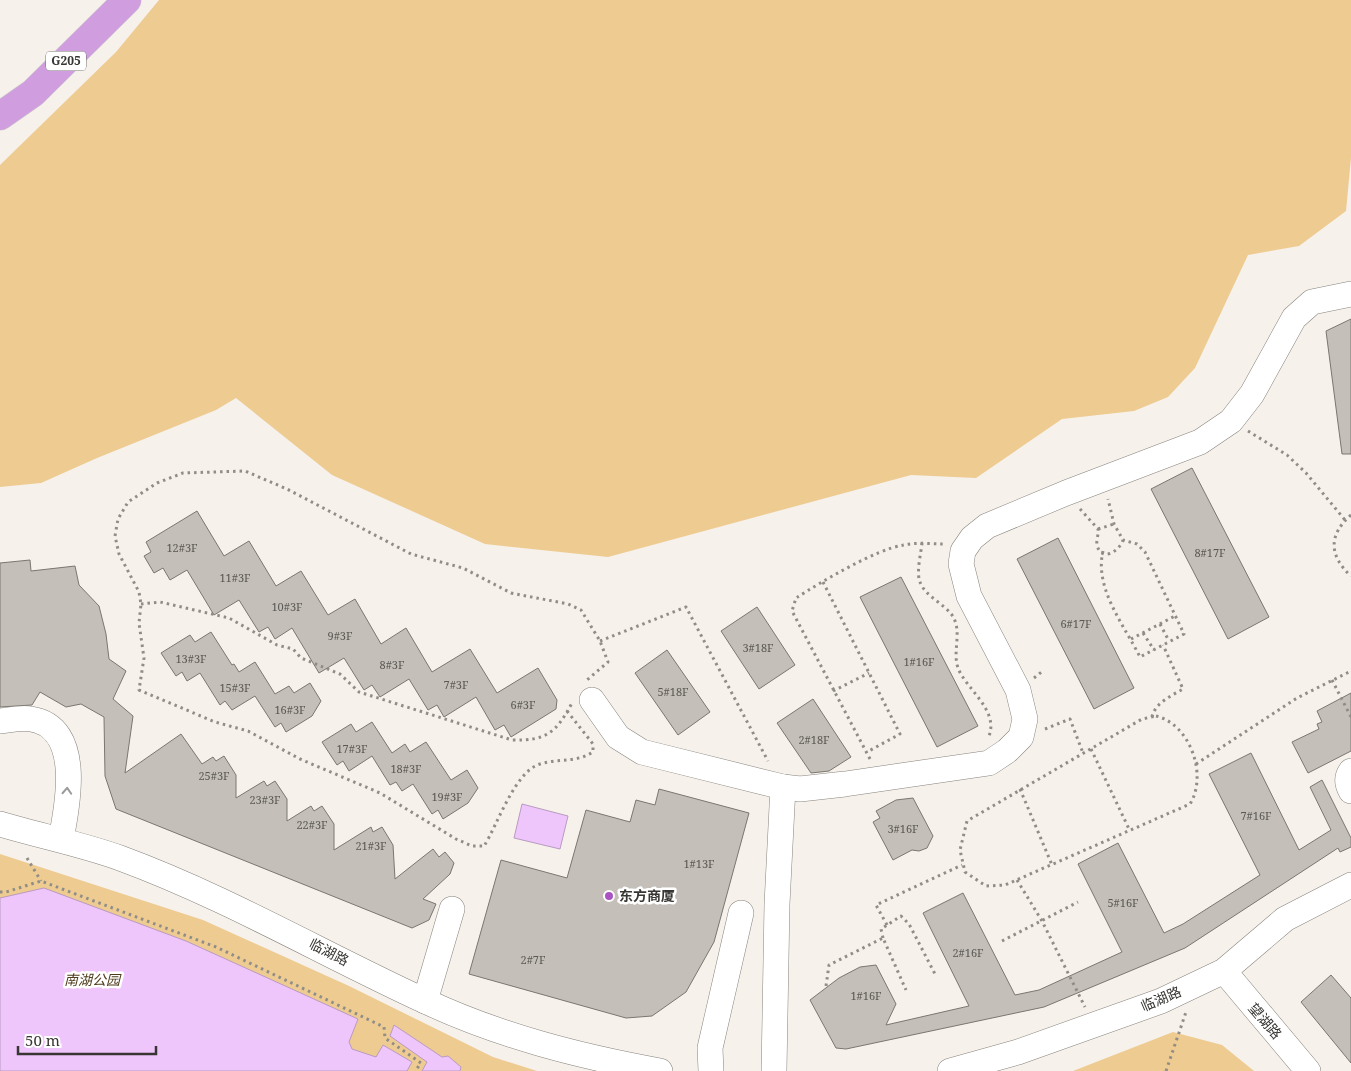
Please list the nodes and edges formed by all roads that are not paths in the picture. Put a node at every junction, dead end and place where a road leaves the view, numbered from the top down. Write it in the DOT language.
graph roads {
  1 [pos="127,0"];
  2 [pos="0,116"];
  3 [pos="1351,294"];
  4 [pos="583,693"];
  5 [pos="0,721"];
  6 [pos="1351,771"];
  7 [pos="783,787"];
  8 [pos="1351,791"];
  9 [pos="0,824"];
  10 [pos="61,839"];
  11 [pos="1351,886"];
  12 [pos="452,909"];
  13 [pos="741,913"];
  14 [pos="1224,971"];
  15 [pos="425,1001"];
  16 [pos="660,1071"];
  17 [pos="711,1071"];
  18 [pos="774,1071"];
  19 [pos="950,1071"];
  20 [pos="1308,1071"];
  1 -- 2 [label="highway, G205"];
  3 -- 7 [label="street"];
  4 -- 7 [label="street"];
  10 -- 5 [label="street, one-way"];
  6 -- 8 [label="street"];
  7 -- 18 [label="street"];
  9 -- 10 [label="street, 临湖路"];
  10 -- 15 [label="street, 临湖路"];
  11 -- 14 [label="street, 临湖路"];
  12 -- 15 [label="street"];
  13 -- 17 [label="street"];
  14 -- 19 [label="street, 临湖路"];
  14 -- 20 [label="street, 望湖路"];
  15 -- 16 [label="street, 临湖路"];
}
